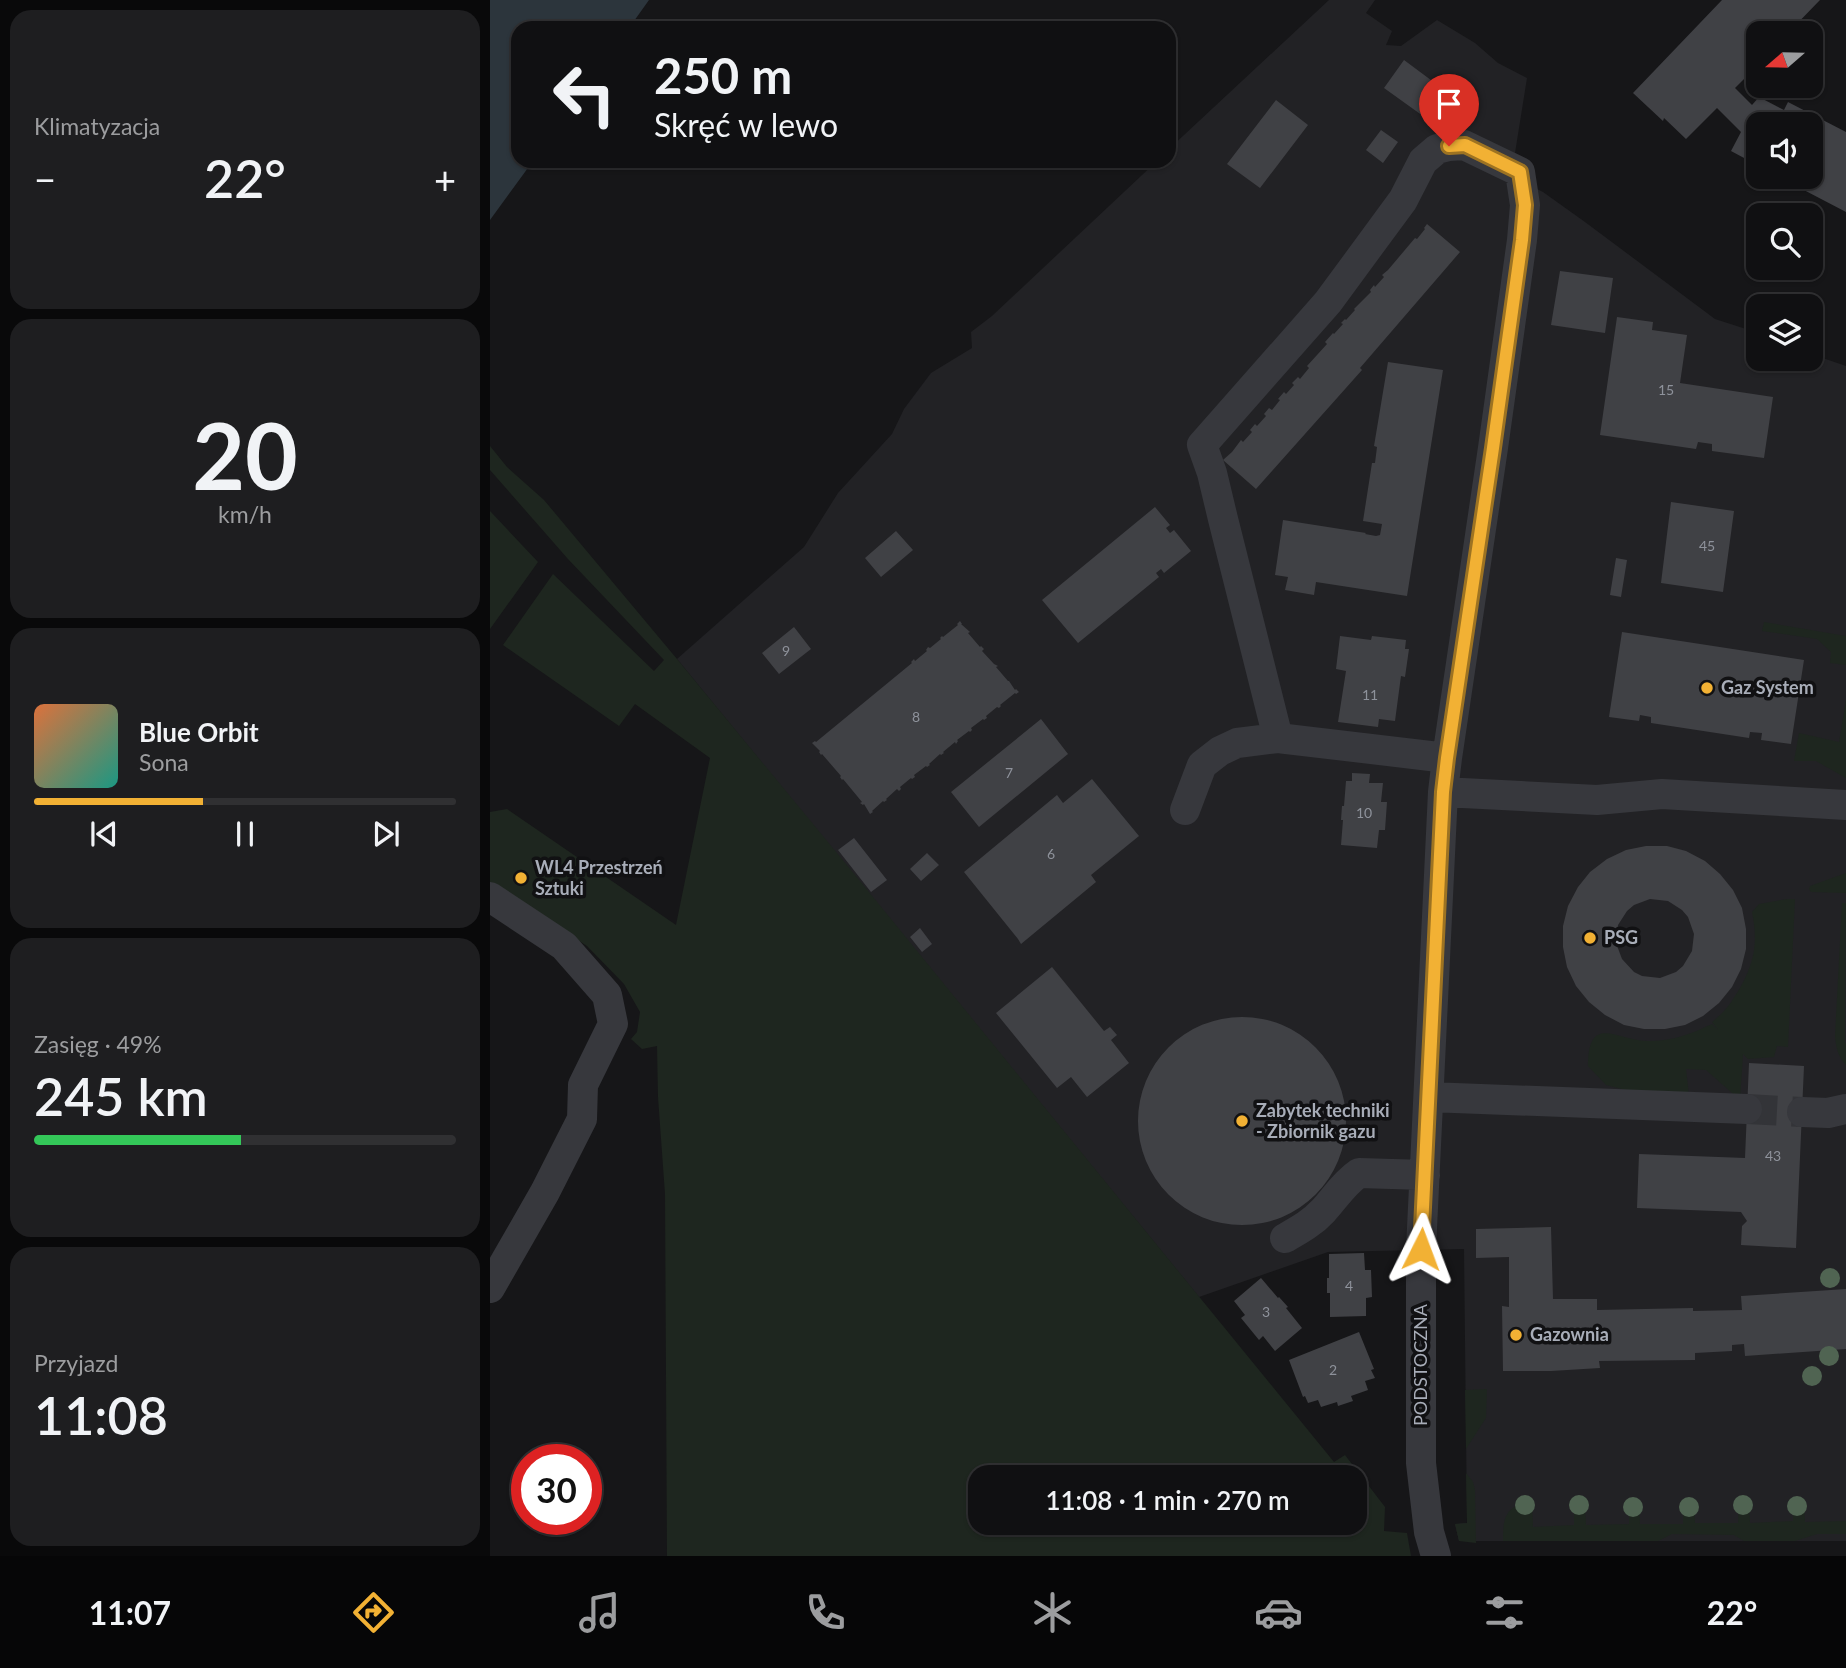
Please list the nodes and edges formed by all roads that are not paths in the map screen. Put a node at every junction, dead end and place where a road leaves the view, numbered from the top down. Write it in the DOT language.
graph roads {
  1 [pos="1278,738"];
  2 [pos="1447,758"];
  3 [pos="1443,792"];
  4 [pos="1846,805"];
  5 [pos="1185,810"];
  6 [pos="490,897"];
  7 [pos="1429,1097"];
  8 [pos="1747,1109"];
  9 [pos="1846,1109"];
  10 [pos="1802,1112"];
  11 [pos="1425,1175"];
  12 [pos="1285,1238"];
  13 [pos="490,1288"];
  14 [pos="1436,1556"];
  1 -- 2 [label="street"];
  1 -- 2 [label="street, PODSTOCZNA"];
  1 -- 5 [label="street"];
  2 -- 3 [label="street, PODSTOCZNA"];
  3 -- 4 [label="street"];
  3 -- 7 [label="street, PODSTOCZNA"];
  6 -- 13 [label="street"];
  7 -- 8 [label="street"];
  7 -- 11 [label="street, PODSTOCZNA"];
  9 -- 10 [label="street"];
  11 -- 12 [label="street"];
  11 -- 14 [label="street, PODSTOCZNA"];
}
